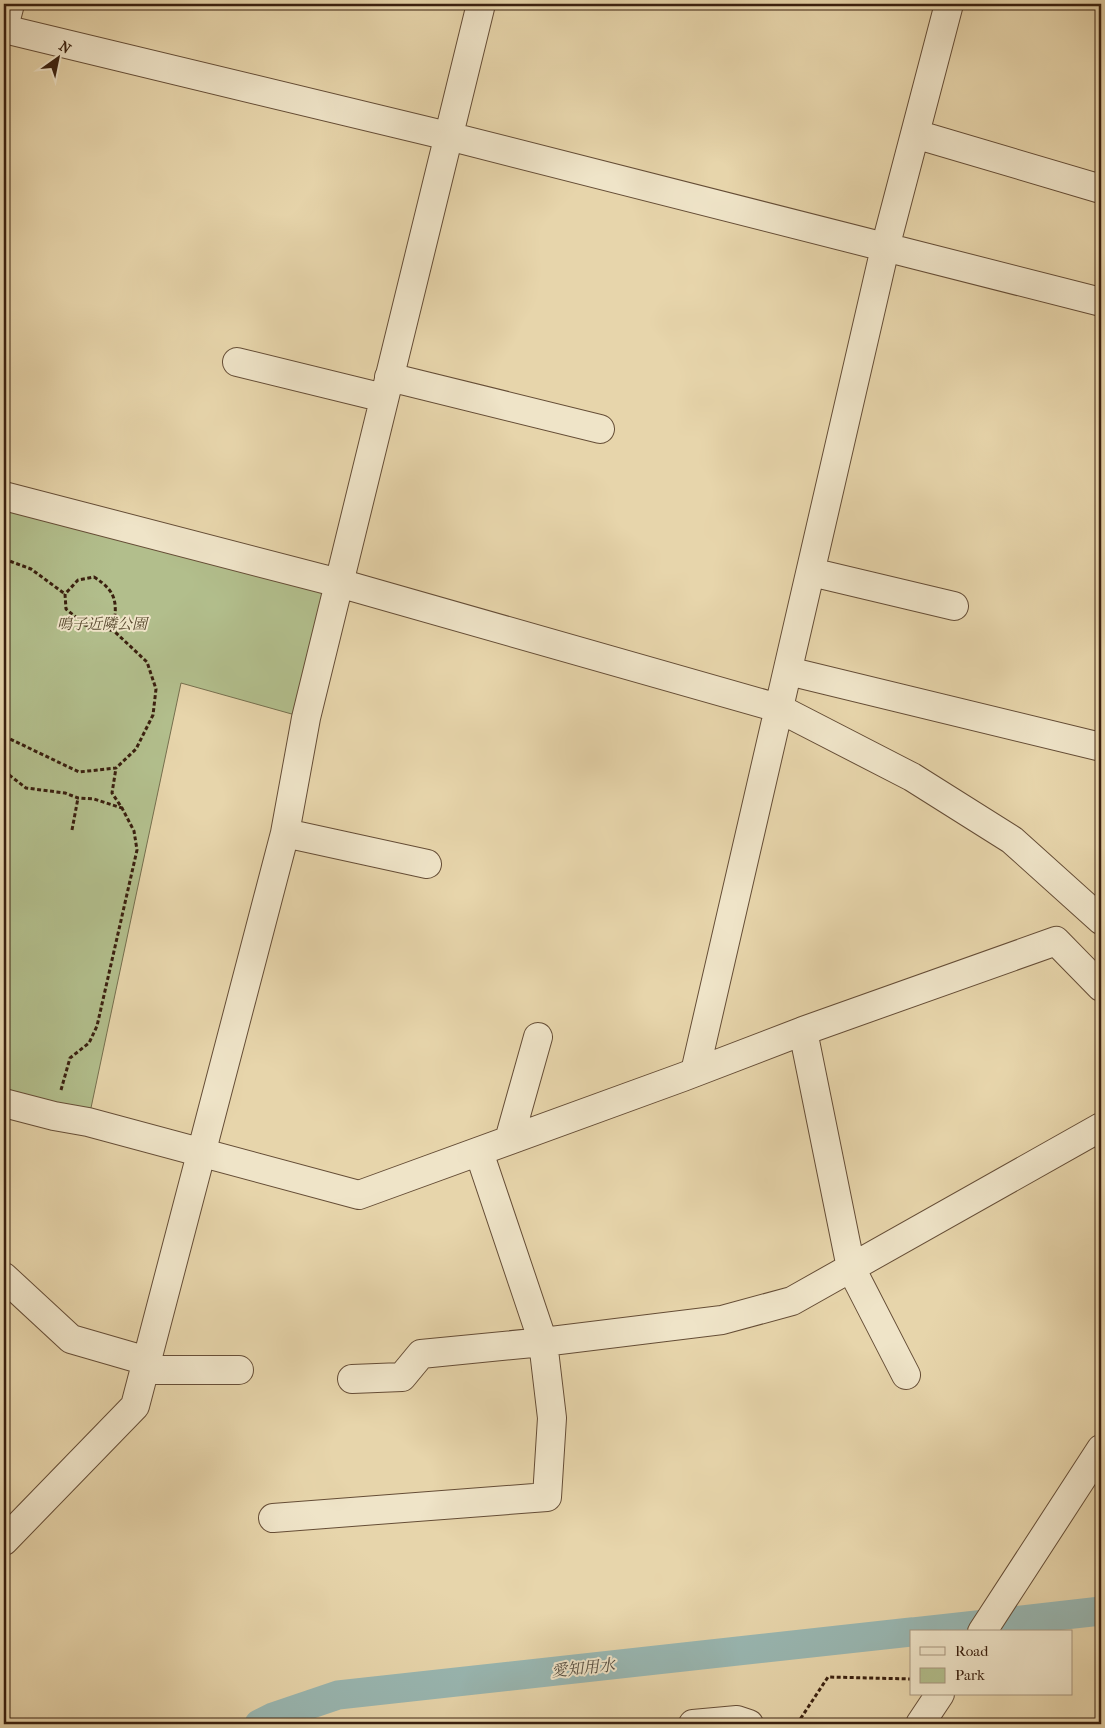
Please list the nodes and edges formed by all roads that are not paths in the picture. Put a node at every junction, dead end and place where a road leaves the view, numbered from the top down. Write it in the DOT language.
graph roads {
  1 [pos="10,4"];
  2 [pos="481,4"];
  3 [pos="949,4"];
  4 [pos="4,28"];
  5 [pos="915,134"];
  6 [pos="448,136"];
  7 [pos="1101,189"];
  8 [pos="886,248"];
  9 [pos="1101,302"];
  10 [pos="237,362"];
  11 [pos="386,387"];
  12 [pos="600,429"];
  13 [pos="4,496"];
  14 [pos="811,572"];
  15 [pos="339,583"];
  16 [pos="954,606"];
  17 [pos="788,671"];
  18 [pos="778,708"];
  19 [pos="1101,747"];
  20 [pos="285,833"];
  21 [pos="427,864"];
  22 [pos="1101,920"];
  23 [pos="1101,987"];
  24 [pos="804,1031"];
  25 [pos="538,1037"];
  26 [pos="695,1072"];
  27 [pos="4,1104"];
  28 [pos="1101,1128"];
  29 [pos="509,1140"];
  30 [pos="480,1152"];
  31 [pos="202,1153"];
  32 [pos="851,1268"];
  33 [pos="4,1277"];
  34 [pos="543,1342"];
  35 [pos="146,1366"];
  36 [pos="239,1370"];
  37 [pos="906,1375"];
  38 [pos="352,1379"];
  39 [pos="1101,1450"];
  40 [pos="273,1518"];
  41 [pos="4,1541"];
  42 [pos="983,1630"];
  43 [pos="939,1696"];
  44 [pos="693,1724"];
  45 [pos="749,1724"];
  46 [pos="920,1724"];
  1 -- 4 [label="street"];
  2 -- 6 [label="street"];
  3 -- 5 [label="street"];
  4 -- 6 [label="street"];
  5 -- 7 [label="street"];
  5 -- 8 [label="street"];
  6 -- 8 [label="street"];
  6 -- 11 [label="street"];
  8 -- 9 [label="street"];
  8 -- 14 [label="street"];
  10 -- 11 [label="street"];
  11 -- 12 [label="street"];
  11 -- 15 [label="street"];
  13 -- 15 [label="street"];
  14 -- 16 [label="street"];
  14 -- 17 [label="street"];
  15 -- 18 [label="street"];
  15 -- 20 [label="street"];
  17 -- 18 [label="street"];
  17 -- 19 [label="street"];
  18 -- 22 [label="street"];
  18 -- 26 [label="street"];
  20 -- 21 [label="street"];
  20 -- 31 [label="street"];
  23 -- 24 [label="street"];
  24 -- 26 [label="street"];
  24 -- 32 [label="street"];
  25 -- 29 [label="street"];
  26 -- 29 [label="street"];
  27 -- 31 [label="street"];
  28 -- 32 [label="street"];
  29 -- 30 [label="street"];
  30 -- 31 [label="street"];
  30 -- 34 [label="street"];
  31 -- 35 [label="street"];
  32 -- 34 [label="street"];
  32 -- 37 [label="street"];
  33 -- 35 [label="street"];
  34 -- 38 [label="street"];
  34 -- 40 [label="street"];
  35 -- 36 [label="street"];
  35 -- 41 [label="street"];
  39 -- 42 [label="street"];
  43 -- 46 [label="street"];
  44 -- 45 [label="street"];
}
